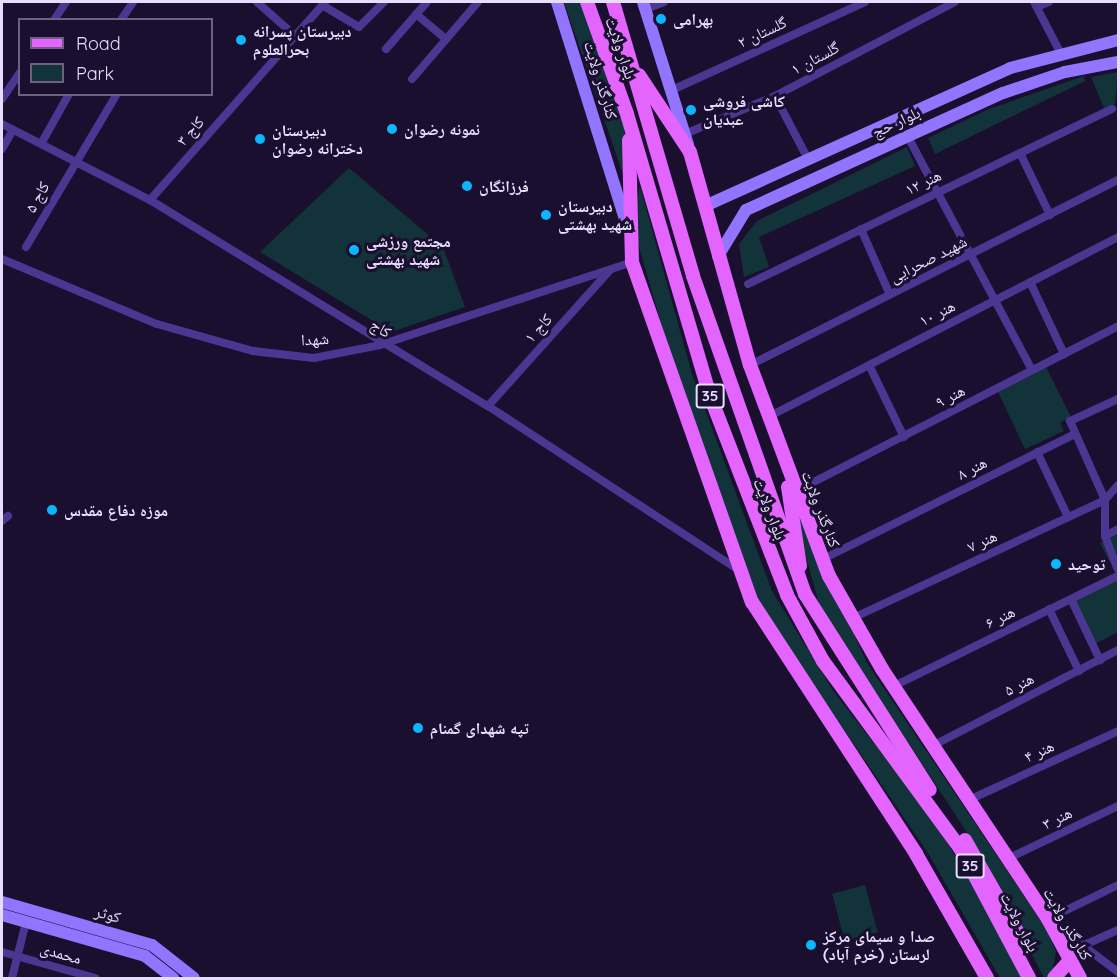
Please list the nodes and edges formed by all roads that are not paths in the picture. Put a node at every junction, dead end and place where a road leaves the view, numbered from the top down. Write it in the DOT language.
graph roads {
  1 [pos="66,2"];
  2 [pos="133,2"];
  3 [pos="384,2"];
  4 [pos="427,2"];
  5 [pos="478,2"];
  6 [pos="557,2"];
  7 [pos="587,2"];
  8 [pos="611,2"];
  9 [pos="664,2"];
  10 [pos="865,2"];
  11 [pos="955,2"];
  12 [pos="1049,2"];
  13 [pos="262,3"];
  14 [pos="324,3"];
  15 [pos="1036,4"];
  16 [pos="644,5"];
  17 [pos="416,14"];
  18 [pos="55,18"];
  19 [pos="122,18"];
  20 [pos="294,35"];
  21 [pos="446,39"];
  22 [pos="1119,40"];
  23 [pos="386,49"];
  24 [pos="1060,52"];
  25 [pos="1119,62"];
  26 [pos="632,66"];
  27 [pos="18,75"];
  28 [pos="412,80"];
  29 [pos="672,90"];
  30 [pos="68,96"];
  31 [pos="116,96"];
  32 [pos="775,96"];
  33 [pos="2,99"];
  34 [pos="1112,108"];
  35 [pos="2,124"];
  36 [pos="630,129"];
  37 [pos="13,130"];
  38 [pos="685,134"];
  39 [pos="907,135"];
  40 [pos="40,144"];
  41 [pos="2,150"];
  42 [pos="690,152"];
  43 [pos="1020,153"];
  44 [pos="808,159"];
  45 [pos="74,161"];
  46 [pos="1119,180"];
  47 [pos="747,191"];
  48 [pos="937,192"];
  49 [pos="150,200"];
  50 [pos="705,206"];
  51 [pos="753,207"];
  52 [pos="1050,214"];
  53 [pos="861,229"];
  54 [pos="628,230"];
  55 [pos="1119,237"];
  56 [pos="26,247"];
  57 [pos="970,255"];
  58 [pos="718,258"];
  59 [pos="2,259"];
  60 [pos="632,262"];
  61 [pos="611,269"];
  62 [pos="1030,282"];
  63 [pos="748,284"];
  64 [pos="890,295"];
  65 [pos="995,300"];
  66 [pos="1119,326"];
  67 [pos="380,345"];
  68 [pos="1064,354"];
  69 [pos="750,365"];
  70 [pos="869,365"];
  71 [pos="1032,370"];
  72 [pos="1118,402"];
  73 [pos="488,406"];
  74 [pos="770,416"];
  75 [pos="1075,434"];
  76 [pos="904,437"];
  77 [pos="1037,452"];
  78 [pos="789,471"];
  79 [pos="1119,485"];
  80 [pos="796,491"];
  81 [pos="1105,500"];
  82 [pos="1068,517"];
  83 [pos="1119,529"];
  84 [pos="1105,536"];
  85 [pos="823,560"];
  86 [pos="739,570"];
  87 [pos="1119,570"];
  88 [pos="1119,576"];
  89 [pos="805,594"];
  90 [pos="1071,599"];
  91 [pos="1049,609"];
  92 [pos="853,618"];
  93 [pos="1116,652"];
  94 [pos="1100,660"];
  95 [pos="1119,662"];
  96 [pos="1079,671"];
  97 [pos="894,686"];
  98 [pos="1119,731"];
  99 [pos="934,745"];
  100 [pos="971,799"];
  101 [pos="1119,806"];
  102 [pos="1009,858"];
  103 [pos="1119,885"];
  104 [pos="2,902"];
  105 [pos="29,909"];
  106 [pos="2,915"];
  107 [pos="1048,919"];
  108 [pos="26,922"];
  109 [pos="1119,930"];
  110 [pos="1082,946"];
  111 [pos="2,952"];
  112 [pos="18,956"];
  113 [pos="1070,960"];
  114 [pos="1119,972"];
  115 [pos="12,978"];
  116 [pos="95,978"];
  117 [pos="173,978"];
  118 [pos="194,978"];
  119 [pos="987,978"];
  120 [pos="1029,978"];
  121 [pos="1038,978"];
  122 [pos="1054,978"];
  123 [pos="1080,978"];
  1 -- 18 [label="street"];
  2 -- 19 [label="street"];
  3 -- 14 [label="street"];
  4 -- 17 [label="street"];
  5 -- 21 [label="street"];
  6 -- 54 [label="main road, کنارگذر ولایت"];
  7 -- 36 [label="main road, بلوار ولایت / 35"];
  8 -- 26 [label="main road, بلوار ولایت / 35"];
  9 -- 16 [label="street"];
  10 -- 29 [label="street, گلستان ۲"];
  11 -- 32 [label="street, گلستان ۱"];
  12 -- 15 [label="street"];
  13 -- 20 [label="street"];
  14 -- 20 [label="street, کاج ۳"];
  15 -- 24 [label="street"];
  16 -- 29 [label="main road, کنارگذر ولایت"];
  17 -- 21 [label="street"];
  17 -- 23 [label="street"];
  20 -- 49 [label="street, کاج ۳"];
  21 -- 28 [label="street"];
  22 -- 24 [label="main road, بلوار حج"];
  24 -- 44 [label="main road, بلوار حج"];
  25 -- 39 [label="main road, بلوار حج"];
  26 -- 42 [label="main road"];
  26 -- 89 [label="main road, بلوار ولایت / 35"];
  27 -- 33 [label="street"];
  29 -- 38 [label="main road, کنارگذر ولایت"];
  30 -- 40 [label="street"];
  31 -- 45 [label="street, کاج ۵"];
  32 -- 38 [label="street, گلستان ۱"];
  32 -- 44 [label="street"];
  34 -- 43 [label="street, هنر ۱۲"];
  35 -- 37 [label="street, کاج"];
  36 -- 54 [label="main road"];
  36 -- 120 [label="main road, بلوار ولایت / 35"];
  37 -- 40 [label="street, کاج"];
  37 -- 41 [label="street"];
  38 -- 42 [label="main road, کنارگذر ولایت"];
  39 -- 48 [label="street"];
  39 -- 51 [label="main road, بلوار حج"];
  40 -- 45 [label="street, کاج"];
  42 -- 50 [label="main road, کنارگذر ولایت"];
  43 -- 48 [label="street, هنر ۱۲"];
  43 -- 52 [label="street"];
  44 -- 47 [label="main road, بلوار حج"];
  45 -- 49 [label="street, کاج"];
  45 -- 56 [label="street, کاج ۵"];
  46 -- 52 [label="street, شهید صحرایی"];
  47 -- 50 [label="main road, بلوار حج"];
  47 -- 51 [label="main road"];
  48 -- 53 [label="street, هنر ۱۲"];
  48 -- 57 [label="street"];
  49 -- 67 [label="street, کاج"];
  50 -- 58 [label="main road, کنارگذر ولایت"];
  51 -- 58 [label="main road, بلوار حج"];
  52 -- 57 [label="street, شهید صحرایی"];
  53 -- 63 [label="street, هنر ۱۲"];
  53 -- 64 [label="street"];
  54 -- 60 [label="main road, کنارگذر ولایت"];
  55 -- 62 [label="street, هنر ۱۰"];
  57 -- 64 [label="street, شهید صحرایی"];
  57 -- 65 [label="street"];
  58 -- 69 [label="main road, کنارگذر ولایت"];
  59 -- 67 [label="street, شهدا"];
  60 -- 61 [label="street, شهدا"];
  60 -- 86 [label="main road, کنارگذر ولایت"];
  61 -- 67 [label="street, شهدا"];
  61 -- 73 [label="street, کاج ۱"];
  62 -- 65 [label="street, هنر ۱۰"];
  62 -- 68 [label="street"];
  64 -- 69 [label="street, شهید صحرایی"];
  65 -- 70 [label="street, هنر ۱۰"];
  65 -- 71 [label="street"];
  66 -- 68 [label="street, هنر ۹"];
  67 -- 73 [label="street, کاج"];
  68 -- 71 [label="street, هنر ۹"];
  69 -- 74 [label="main road, کنارگذر ولایت"];
  70 -- 74 [label="street, هنر ۱۰"];
  70 -- 76 [label="street"];
  71 -- 76 [label="street, هنر ۹"];
  72 -- 75 [label="street"];
  73 -- 86 [label="street, کاج"];
  74 -- 78 [label="main road, کنارگذر ولایت"];
  75 -- 77 [label="street, هنر ۸"];
  75 -- 81 [label="street"];
  76 -- 80 [label="street, هنر ۹"];
  77 -- 82 [label="street"];
  77 -- 85 [label="street, هنر ۸"];
  78 -- 80 [label="main road, کنارگذر ولایت"];
  78 -- 89 [label="main road"];
  79 -- 81 [label="street, هنر ۷"];
  80 -- 85 [label="main road, کنارگذر ولایت"];
  81 -- 82 [label="street, هنر ۷"];
  81 -- 84 [label="street"];
  82 -- 92 [label="street, هنر ۷"];
  83 -- 84 [label="street"];
  84 -- 87 [label="street"];
  85 -- 92 [label="main road, کنارگذر ولایت"];
  86 -- 119 [label="main road, کنارگذر ولایت"];
  88 -- 90 [label="street, هنر ۶"];
  89 -- 121 [label="main road, بلوار ولایت / 35"];
  90 -- 91 [label="street, هنر ۶"];
  90 -- 94 [label="street"];
  91 -- 96 [label="street"];
  91 -- 97 [label="street, هنر ۶"];
  92 -- 97 [label="main road, کنارگذر ولایت"];
  93 -- 94 [label="street, هنر ۵"];
  93 -- 95 [label="street"];
  94 -- 96 [label="street, هنر ۵"];
  96 -- 99 [label="street, هنر ۵"];
  97 -- 99 [label="main road, کنارگذر ولایت"];
  98 -- 100 [label="street, هنر ۴"];
  99 -- 100 [label="main road, کنارگذر ولایت"];
  100 -- 102 [label="main road, کنارگذر ولایت"];
  101 -- 102 [label="street, هنر ۳"];
  102 -- 107 [label="main road, کنارگذر ولایت"];
  103 -- 107 [label="street"];
  104 -- 105 [label="main road, کوثر"];
  105 -- 108 [label="main road"];
  105 -- 118 [label="main road, کوثر"];
  106 -- 108 [label="main road, کوثر"];
  107 -- 110 [label="street"];
  107 -- 113 [label="main road, کنارگذر ولایت"];
  108 -- 112 [label="street"];
  108 -- 117 [label="main road, کوثر"];
  109 -- 110 [label="street"];
  110 -- 114 [label="street"];
  111 -- 112 [label="street, محمدی"];
  112 -- 115 [label="street"];
  112 -- 116 [label="street, محمدی"];
  113 -- 122 [label="main road"];
  113 -- 123 [label="main road, کنارگذر ولایت"];
}
